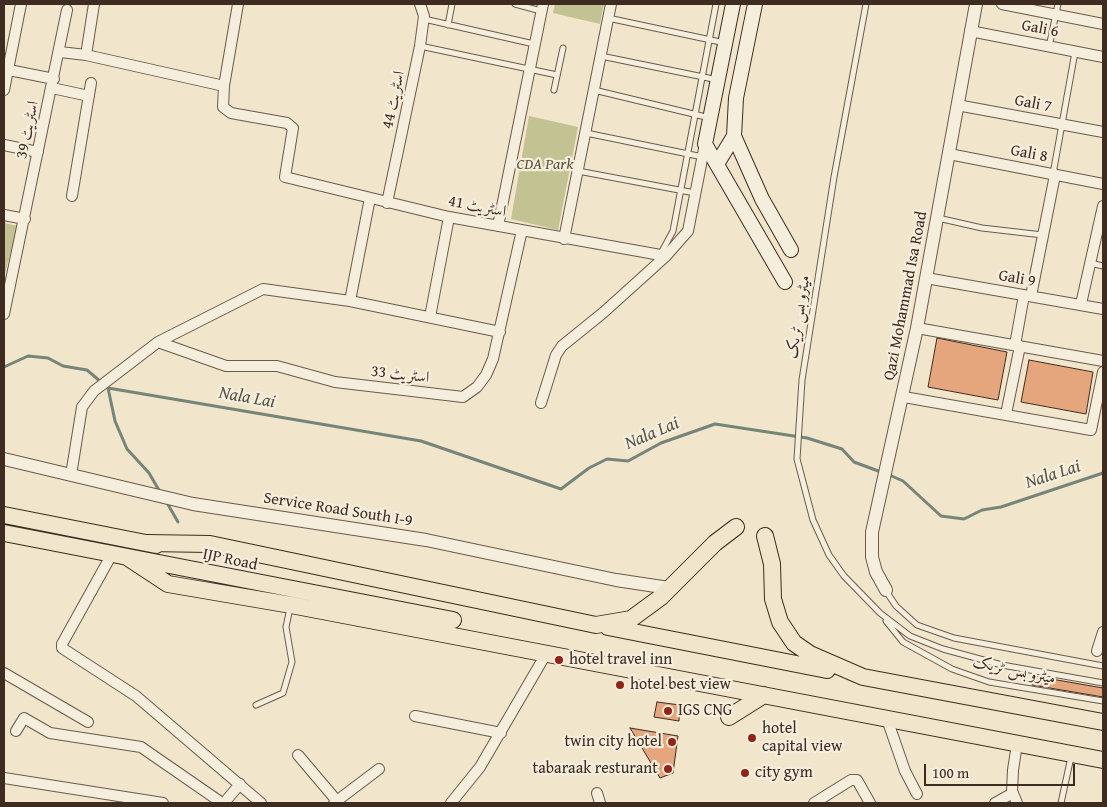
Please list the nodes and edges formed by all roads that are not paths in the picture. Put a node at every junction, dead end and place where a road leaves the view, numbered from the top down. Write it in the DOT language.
graph roads {
  1 [pos="21,4"];
  2 [pos="94,4"];
  3 [pos="238,4"];
  4 [pos="420,4"];
  5 [pos="452,4"];
  6 [pos="515,4"];
  7 [pos="611,4"];
  8 [pos="716,4"];
  9 [pos="732,4"];
  10 [pos="755,4"];
  11 [pos="866,4"];
  12 [pos="976,4"];
  13 [pos="1002,4"];
  14 [pos="542,7"];
  15 [pos="1057,9"];
  16 [pos="68,10"];
  17 [pos="608,18"];
  18 [pos="423,19"];
  19 [pos="1103,24"];
  20 [pos="448,25"];
  21 [pos="970,31"];
  22 [pos="709,40"];
  23 [pos="725,43"];
  24 [pos="534,44"];
  25 [pos="420,46"];
  26 [pos="1049,46"];
  27 [pos="563,48"];
  28 [pos="60,52"];
  29 [pos="1075,52"];
  30 [pos="86,55"];
  31 [pos="601,56"];
  32 [pos="1103,57"];
  33 [pos="6,69"];
  34 [pos="529,69"];
  35 [pos="557,75"];
  36 [pos="701,77"];
  37 [pos="718,80"];
  38 [pos="91,83"];
  39 [pos="53,84"];
  40 [pos="224,86"];
  41 [pos="4,90"];
  42 [pos="554,90"];
  43 [pos="594,90"];
  44 [pos="89,96"];
  45 [pos="957,105"];
  46 [pos="694,114"];
  47 [pos="710,118"];
  48 [pos="1061,124"];
  49 [pos="1103,132"];
  50 [pos="586,133"];
  51 [pos="734,136"];
  52 [pos="4,145"];
  53 [pos="704,150"];
  54 [pos="38,152"];
  55 [pos="687,154"];
  56 [pos="949,154"];
  57 [pos="717,164"];
  58 [pos="578,171"];
  59 [pos="1054,175"];
  60 [pos="1103,184"];
  61 [pos="680,191"];
  62 [pos="696,193"];
  63 [pos="72,196"];
  64 [pos="370,198"];
  65 [pos="388,203"];
  66 [pos="1103,206"];
  67 [pos="4,215"];
  68 [pos="449,217"];
  69 [pos="937,218"];
  70 [pos="25,219"];
  71 [pos="498,226"];
  72 [pos="522,230"];
  73 [pos="1043,235"];
  74 [pos="564,239"];
  75 [pos="792,250"];
  76 [pos="663,255"];
  77 [pos="1090,263"];
  78 [pos="1103,266"];
  79 [pos="926,278"];
  80 [pos="785,282"];
  81 [pos="1028,296"];
  82 [pos="350,301"];
  83 [pos="1081,304"];
  84 [pos="1103,309"];
  85 [pos="4,314"];
  86 [pos="430,317"];
  87 [pos="917,328"];
  88 [pos="500,332"];
  89 [pos="158,342"];
  90 [pos="1017,346"];
  91 [pos="1103,361"];
  92 [pos="1103,372"];
  93 [pos="1101,393"];
  94 [pos="904,396"];
  95 [pos="541,403"];
  96 [pos="1006,414"];
  97 [pos="4,460"];
  98 [pos="71,475"];
  99 [pos="4,515"];
  100 [pos="736,527"];
  101 [pos="4,534"];
  102 [pos="765,536"];
  103 [pos="147,543"];
  104 [pos="119,556"];
  105 [pos="669,588"];
  106 [pos="886,590"];
  107 [pos="291,605"];
  108 [pos="880,613"];
  109 [pos="596,625"];
  110 [pos="1103,632"];
  111 [pos="1097,651"];
  112 [pos="546,654"];
  113 [pos="1103,666"];
  114 [pos="4,673"];
  115 [pos="863,677"];
  116 [pos="1103,684"];
  117 [pos="764,696"];
  118 [pos="1103,701"];
  119 [pos="256,705"];
  120 [pos="415,716"];
  121 [pos="729,717"];
  122 [pos="887,719"];
  123 [pos="88,722"];
  124 [pos="1103,722"];
  125 [pos="16,731"];
  126 [pos="501,733"];
  127 [pos="1017,744"];
  128 [pos="1072,754"];
  129 [pos="298,755"];
  130 [pos="1103,760"];
  131 [pos="379,769"];
  132 [pos="4,778"];
  133 [pos="240,784"];
  134 [pos="597,793"];
  135 [pos="1013,793"];
  136 [pos="916,794"];
  137 [pos="336,802"];
  138 [pos="163,803"];
  139 [pos="223,803"];
  140 [pos="261,803"];
  141 [pos="451,803"];
  142 [pos="600,803"];
  143 [pos="814,803"];
  144 [pos="870,803"];
  145 [pos="995,803"];
  146 [pos="1016,803"];
  147 [pos="1061,803"];
  1 -- 33 [label="street"];
  2 -- 30 [label="street"];
  3 -- 40 [label="street"];
  4 -- 18 [label="street, اسٹریٹ 44"];
  5 -- 20 [label="lane"];
  6 -- 14 [label="lane"];
  7 -- 17 [label="street"];
  8 -- 22 [label="lane"];
  9 -- 23 [label="main road"];
  10 -- 51 [label="main road"];
  11 -- 108 [label="lane, میٹرو بس ٹریک"];
  12 -- 21 [label="street, Qazi Mohammad Isa Road"];
  13 -- 15 [label="street"];
  14 -- 24 [label="street"];
  15 -- 19 [label="street"];
  15 -- 26 [label="lane"];
  16 -- 28 [label="street, اسٹریٹ 39"];
  17 -- 22 [label="lane"];
  17 -- 31 [label="street"];
  18 -- 20 [label="lane"];
  18 -- 25 [label="street, اسٹریٹ 44"];
  20 -- 24 [label="lane"];
  21 -- 26 [label="street, Gali 6"];
  21 -- 45 [label="street, Qazi Mohammad Isa Road"];
  22 -- 23 [label="lane"];
  22 -- 36 [label="lane"];
  23 -- 37 [label="main road"];
  24 -- 34 [label="street"];
  25 -- 34 [label="lane"];
  25 -- 65 [label="street, اسٹریٹ 44"];
  26 -- 29 [label="street, Gali 6"];
  27 -- 35 [label="lane"];
  28 -- 30 [label="street"];
  28 -- 39 [label="street, اسٹریٹ 39"];
  29 -- 32 [label="street, Gali 6"];
  29 -- 48 [label="lane"];
  30 -- 40 [label="street"];
  31 -- 36 [label="lane"];
  31 -- 43 [label="street"];
  33 -- 39 [label="street"];
  33 -- 41 [label="street"];
  34 -- 35 [label="lane"];
  34 -- 71 [label="street"];
  35 -- 42 [label="lane"];
  36 -- 37 [label="lane"];
  36 -- 46 [label="lane"];
  37 -- 47 [label="main road"];
  38 -- 44 [label="street"];
  39 -- 44 [label="street"];
  39 -- 54 [label="street, اسٹریٹ 39"];
  40 -- 64 [label="street, اسٹریٹ 41"];
  43 -- 46 [label="lane"];
  43 -- 50 [label="street"];
  44 -- 63 [label="street"];
  45 -- 48 [label="street, Gali 7"];
  45 -- 56 [label="street, Qazi Mohammad Isa Road"];
  46 -- 47 [label="lane"];
  46 -- 55 [label="lane"];
  47 -- 53 [label="main road"];
  48 -- 49 [label="street, Gali 7"];
  48 -- 59 [label="lane"];
  50 -- 55 [label="lane"];
  50 -- 58 [label="street"];
  51 -- 57 [label="main road"];
  51 -- 75 [label="main road"];
  52 -- 54 [label="street"];
  53 -- 55 [label="lane"];
  53 -- 57 [label="main road"];
  53 -- 62 [label="street"];
  54 -- 70 [label="street, اسٹریٹ 39"];
  55 -- 61 [label="lane"];
  56 -- 59 [label="street, Gali 8"];
  56 -- 69 [label="street, Qazi Mohammad Isa Road"];
  57 -- 80 [label="main road"];
  58 -- 61 [label="lane"];
  58 -- 74 [label="street"];
  59 -- 60 [label="street, Gali 8"];
  59 -- 73 [label="street"];
  61 -- 62 [label="lane"];
  61 -- 76 [label="lane"];
  62 -- 76 [label="street"];
  64 -- 65 [label="street, اسٹریٹ 41"];
  64 -- 82 [label="street"];
  65 -- 68 [label="street, اسٹریٹ 41"];
  66 -- 77 [label="street"];
  67 -- 70 [label="street"];
  68 -- 71 [label="street, اسٹریٹ 41"];
  68 -- 86 [label="street"];
  69 -- 73 [label="lane"];
  69 -- 79 [label="street, Qazi Mohammad Isa Road"];
  70 -- 85 [label="street, اسٹریٹ 39"];
  71 -- 72 [label="street, اسٹریٹ 41"];
  72 -- 74 [label="street, اسٹریٹ 41"];
  72 -- 88 [label="street, اسٹریٹ 33"];
  73 -- 81 [label="street"];
  74 -- 76 [label="street, اسٹریٹ 41"];
  76 -- 95 [label="street"];
  77 -- 78 [label="lane"];
  77 -- 83 [label="street"];
  79 -- 81 [label="street, Gali 9"];
  79 -- 87 [label="street, Qazi Mohammad Isa Road"];
  81 -- 83 [label="street, Gali 9"];
  81 -- 90 [label="street"];
  82 -- 86 [label="street"];
  82 -- 89 [label="street"];
  83 -- 84 [label="street, Gali 9"];
  86 -- 88 [label="street"];
  87 -- 90 [label="street"];
  87 -- 94 [label="street, Qazi Mohammad Isa Road"];
  88 -- 89 [label="street, اسٹریٹ 33"];
  89 -- 98 [label="street"];
  90 -- 91 [label="street"];
  90 -- 96 [label="street"];
  92 -- 93 [label="street"];
  93 -- 96 [label="street"];
  94 -- 96 [label="street"];
  94 -- 106 [label="street, Qazi Mohammad Isa Road"];
  97 -- 98 [label="street, Service Road South I-9"];
  98 -- 105 [label="street, Service Road South I-9"];
  99 -- 103 [label="highway, IJP Road"];
  100 -- 105 [label="highway"];
  101 -- 104 [label="highway, IJP Road"];
  102 -- 115 [label="highway"];
  103 -- 104 [label="highway, IJP Road"];
  103 -- 109 [label="highway"];
  104 -- 107 [label="highway"];
  104 -- 133 [label="street"];
  105 -- 109 [label="highway"];
  106 -- 113 [label="lane"];
  107 -- 112 [label="highway"];
  107 -- 119 [label="lane"];
  108 -- 116 [label="lane, میٹرو بس ٹریک"];
  108 -- 118 [label="lane, میٹرو بس ٹریک"];
  109 -- 115 [label="highway"];
  110 -- 111 [label="street"];
  112 -- 117 [label="highway"];
  112 -- 126 [label="street"];
  114 -- 123 [label="street"];
  115 -- 124 [label="highway"];
  117 -- 121 [label="highway"];
  117 -- 122 [label="highway"];
  120 -- 126 [label="street"];
  122 -- 127 [label="highway"];
  122 -- 136 [label="street"];
  125 -- 139 [label="street"];
  126 -- 141 [label="street"];
  127 -- 128 [label="highway"];
  127 -- 135 [label="street"];
  128 -- 130 [label="highway"];
  128 -- 147 [label="lane"];
  129 -- 137 [label="street"];
  131 -- 137 [label="street"];
  132 -- 138 [label="street"];
  133 -- 139 [label="street"];
  133 -- 140 [label="street"];
  134 -- 142 [label="street"];
  135 -- 145 [label="street"];
  135 -- 146 [label="street"];
  143 -- 144 [label="street"];
}
